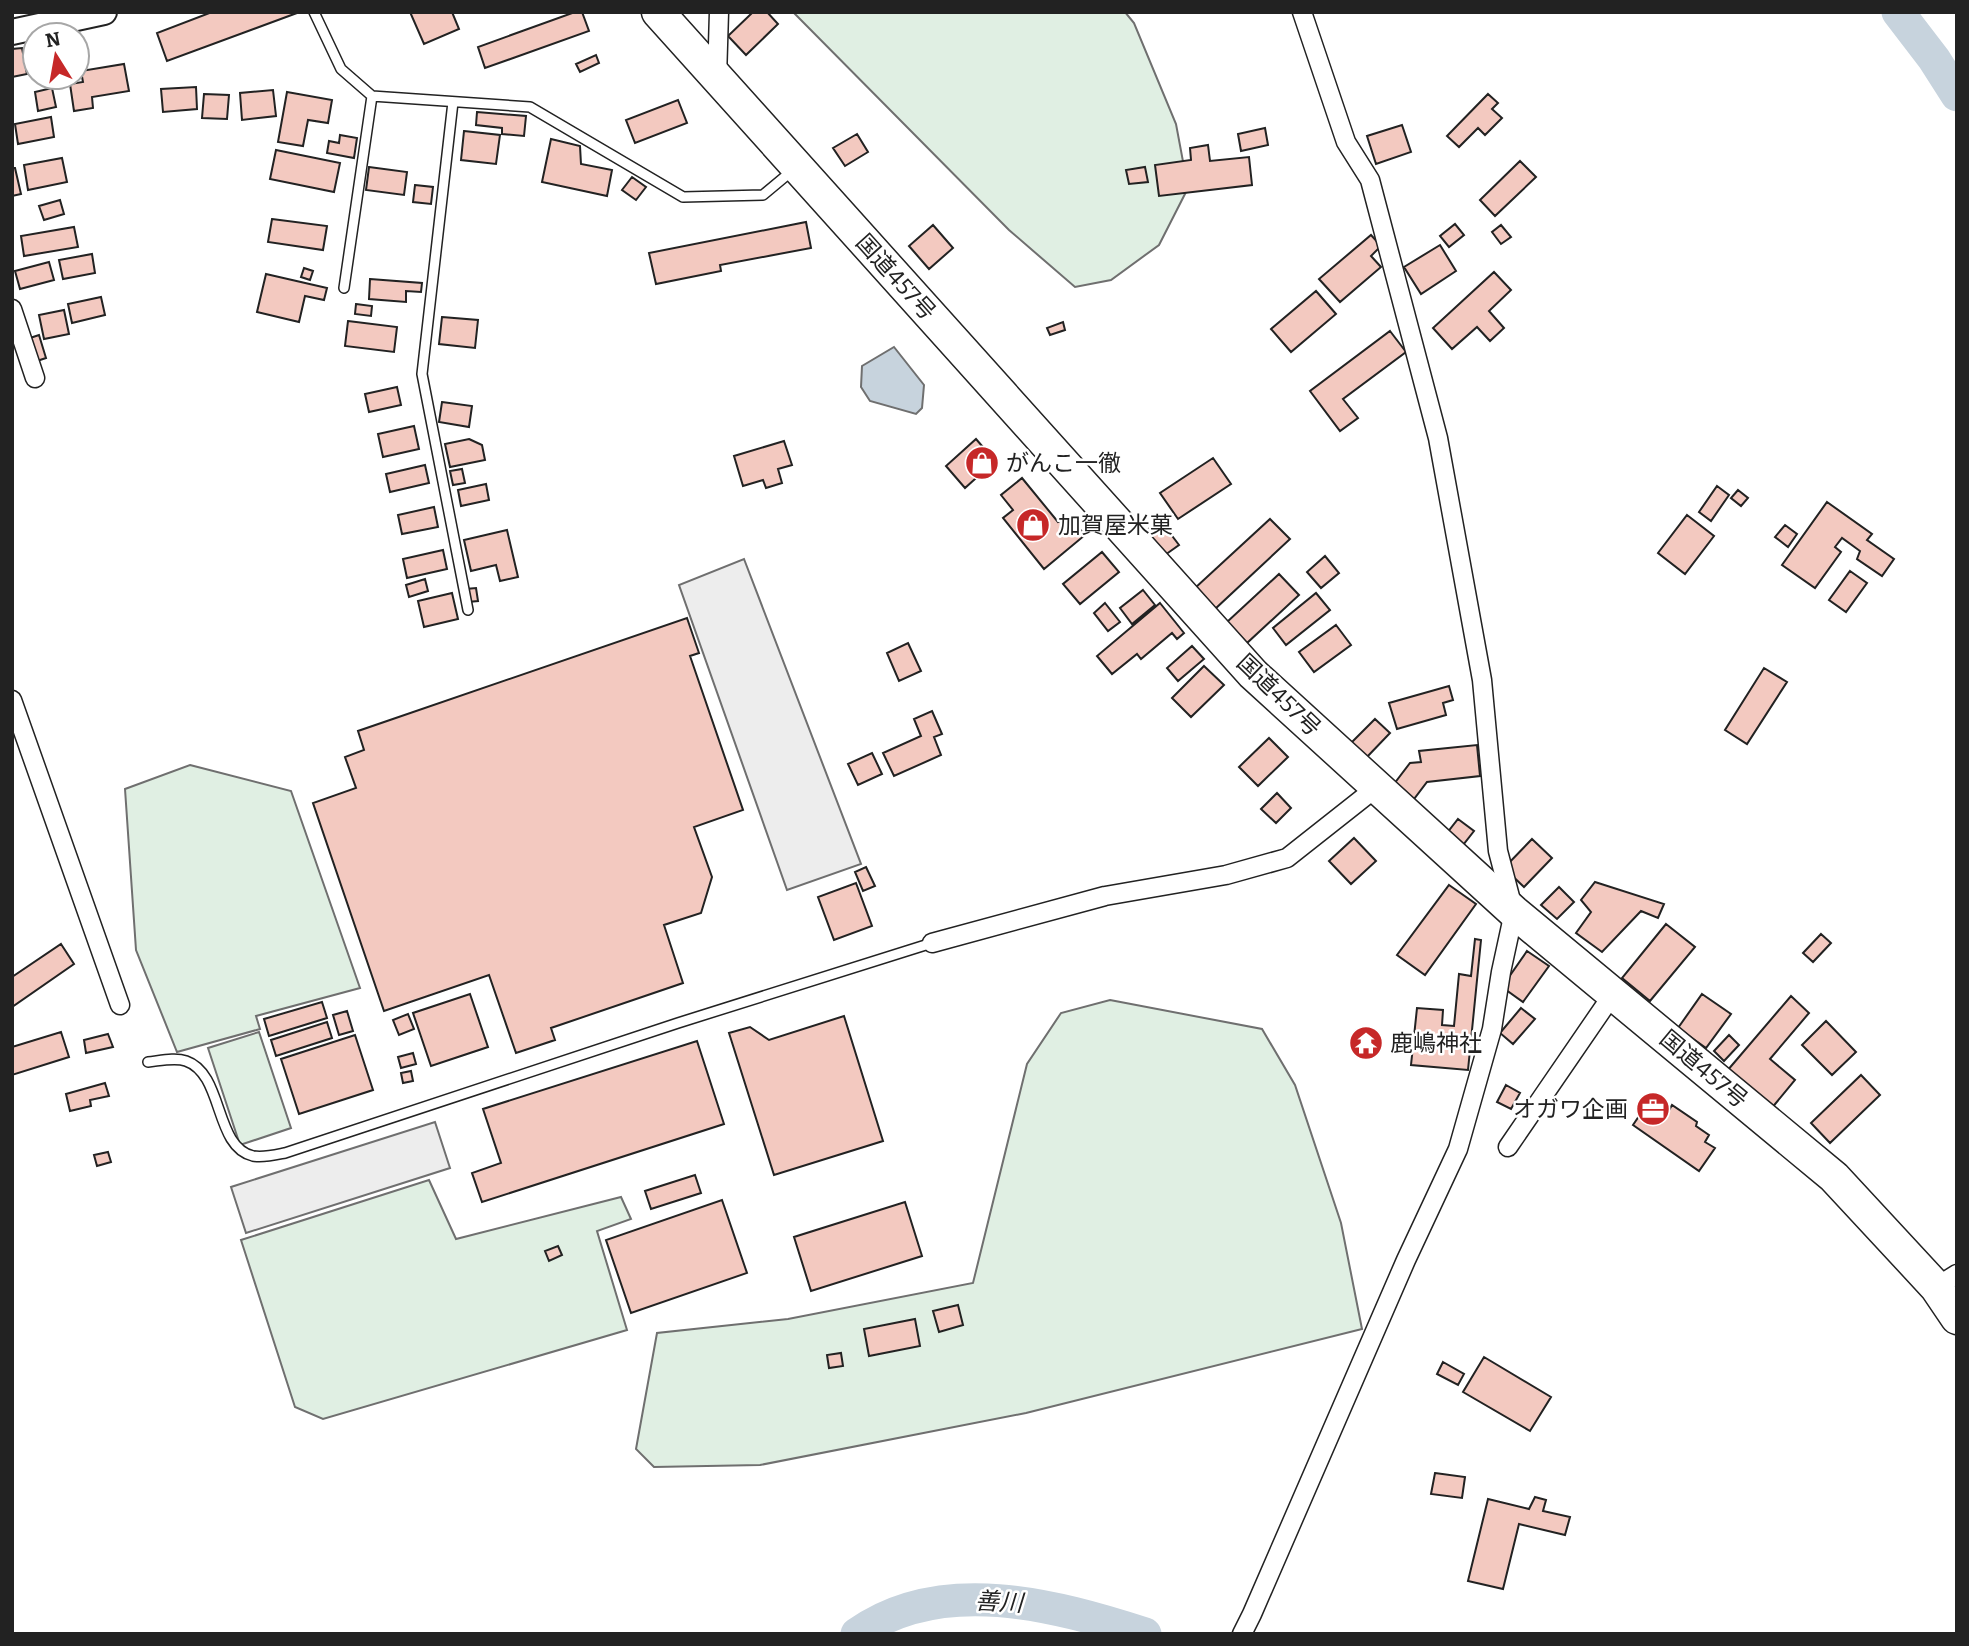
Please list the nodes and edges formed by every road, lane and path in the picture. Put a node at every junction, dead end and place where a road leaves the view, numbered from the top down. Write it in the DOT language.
graph roads {
  1 [pos="104,12"];
  2 [pos="314,12"];
  3 [pos="658,12"];
  4 [pos="719,12"];
  5 [pos="1302,12"];
  6 [pos="12,32"];
  7 [pos="717,78"];
  8 [pos="372,96"];
  9 [pos="453,102"];
  10 [pos="797,167"];
  11 [pos="344,288"];
  12 [pos="12,309"];
  13 [pos="35,378"];
  14 [pos="468,610"];
  15 [pos="12,700"];
  16 [pos="1377,787"];
  17 [pos="1514,912"];
  18 [pos="932,943"];
  19 [pos="1613,994"];
  20 [pos="120,1005"];
  21 [pos="148,1062"];
  22 [pos="1508,1147"];
  23 [pos="1946,1281"];
  24 [pos="1957,1318"];
  25 [pos="1242,1634"];
  1 -- 6 [label="street"];
  2 -- 8 [label="lane"];
  3 -- 7 [label="highway, 国道457号"];
  4 -- 7 [label="street"];
  5 -- 17 [label="street"];
  7 -- 10 [label="highway, 国道457号"];
  8 -- 9 [label="lane"];
  8 -- 11 [label="lane"];
  9 -- 10 [label="lane"];
  9 -- 14 [label="lane"];
  10 -- 16 [label="highway, 国道457号"];
  12 -- 13 [label="street"];
  15 -- 20 [label="street"];
  16 -- 17 [label="highway, 国道457号"];
  16 -- 18 [label="street"];
  17 -- 19 [label="highway, 国道457号"];
  17 -- 25 [label="street"];
  18 -- 21 [label="lane"];
  19 -- 22 [label="street"];
  19 -- 23 [label="highway, 国道457号"];
  23 -- 24 [label="highway, 国道457号"];
}
